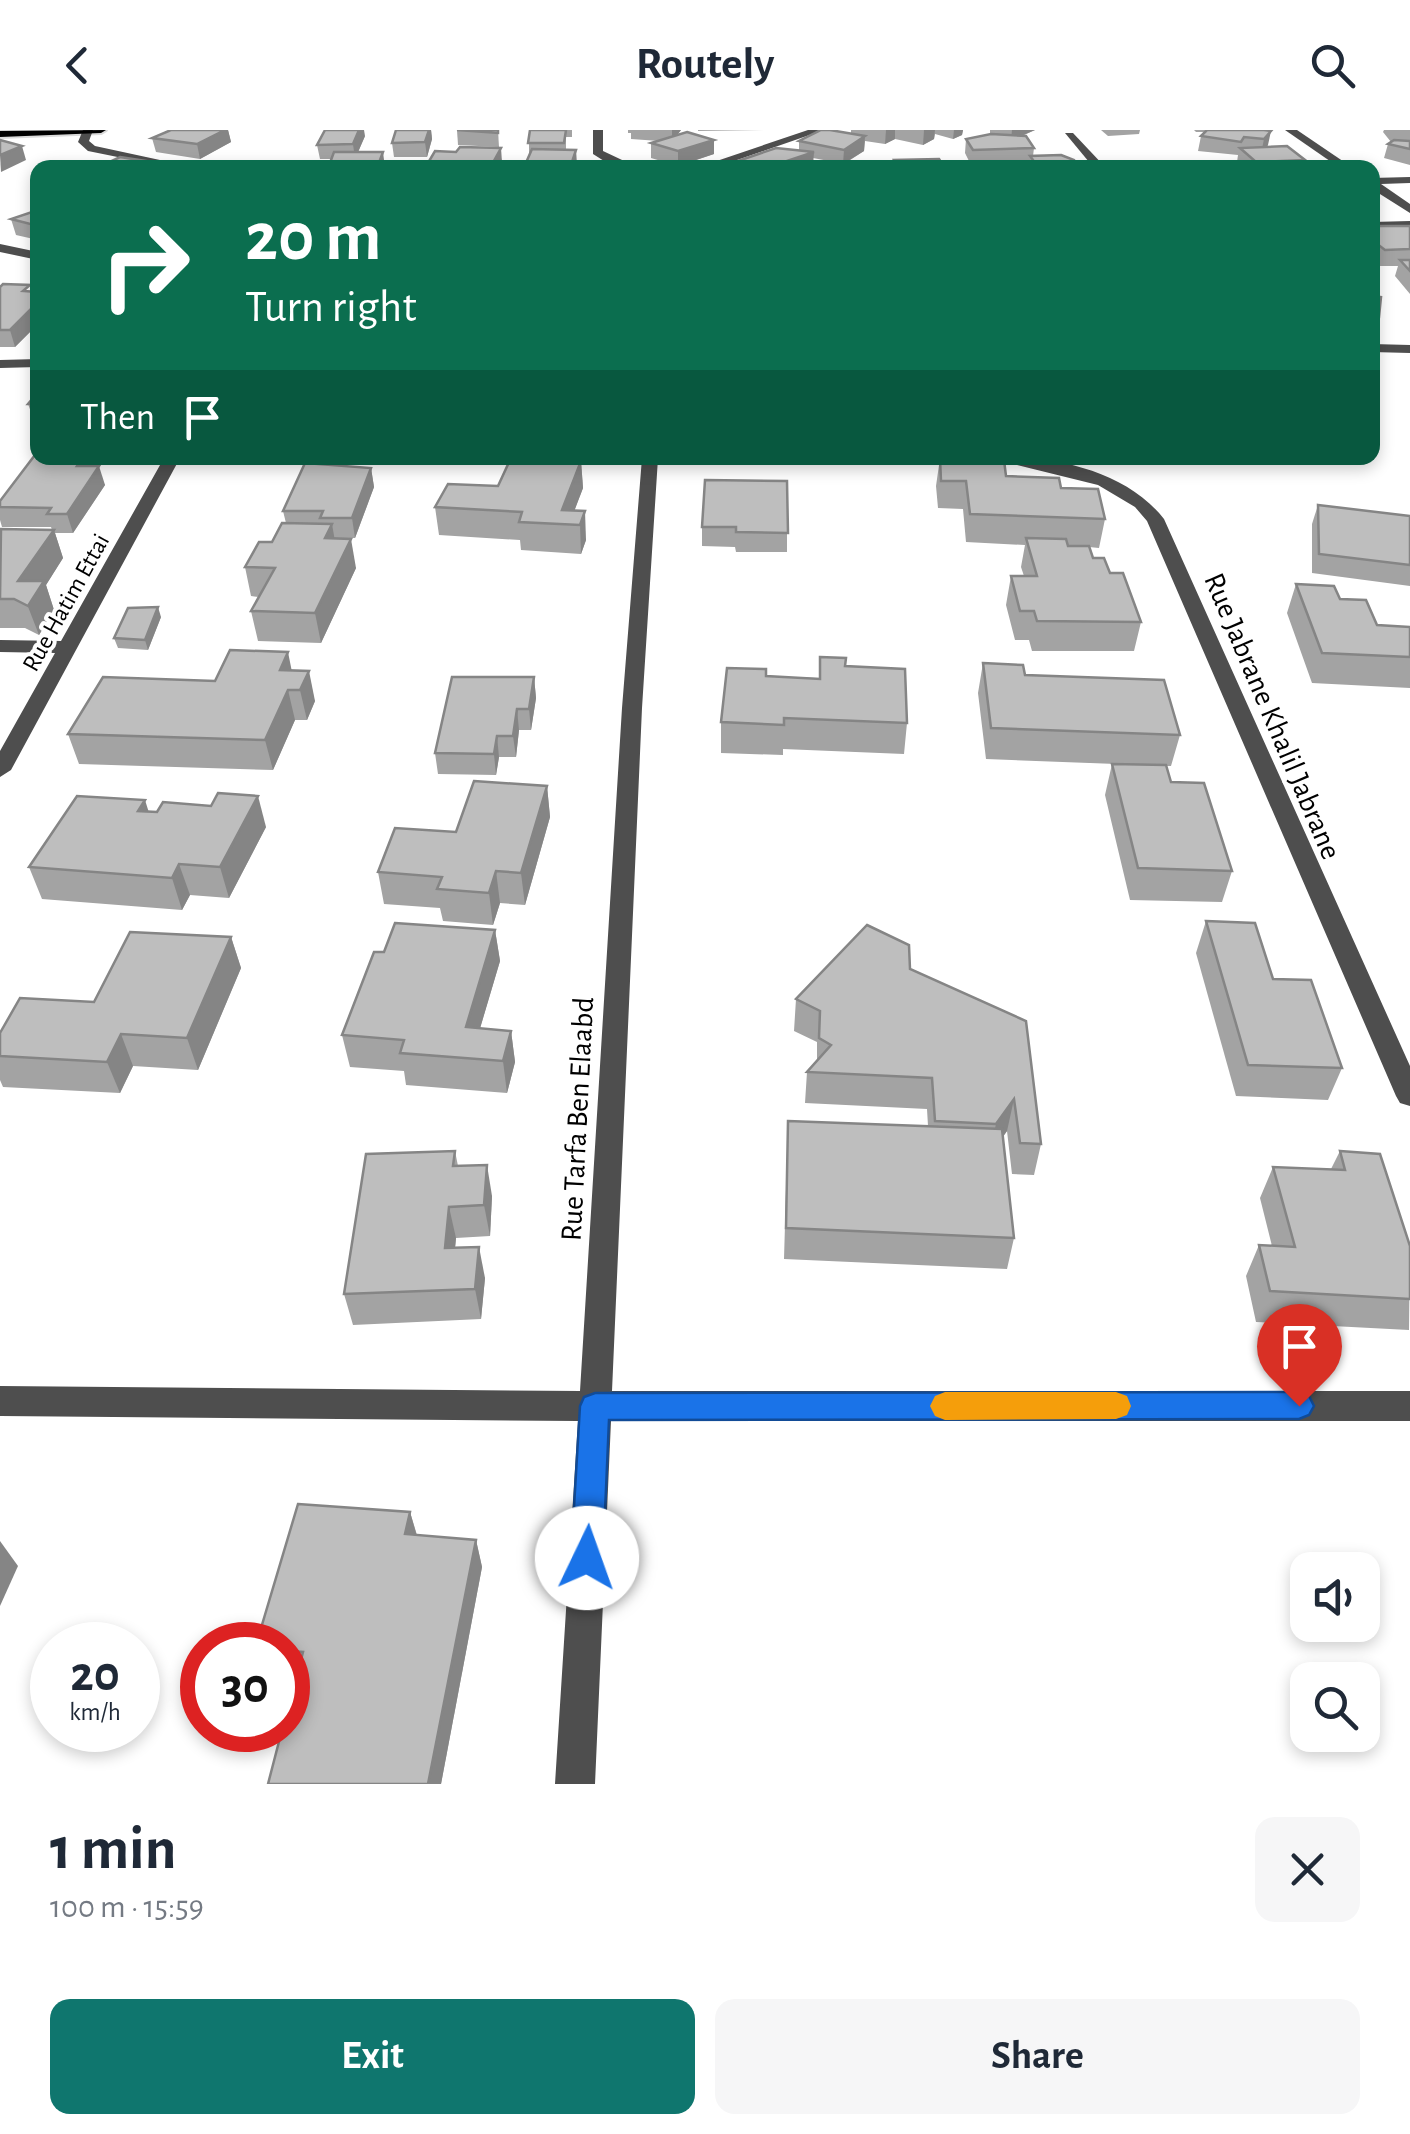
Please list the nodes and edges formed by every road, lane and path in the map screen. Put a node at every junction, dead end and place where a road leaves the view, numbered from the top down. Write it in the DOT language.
graph roads {
  1 [pos="88,130"];
  2 [pos="101,130"];
  3 [pos="598,130"];
  4 [pos="819,130"];
  5 [pos="1290,130"];
  6 [pos="0,134"];
  7 [pos="1069,135"];
  8 [pos="150,160"];
  9 [pos="610,160"];
  10 [pos="726,160"];
  11 [pos="1094,160"];
  12 [pos="1336,160"];
  13 [pos="1410,180"];
  14 [pos="1380,182"];
  15 [pos="1380,188"];
  16 [pos="1410,209"];
  17 [pos="1410,225"];
  18 [pos="1380,226"];
  19 [pos="0,248"];
  20 [pos="30,254"];
  21 [pos="1380,348"];
  22 [pos="1410,349"];
  23 [pos="0,364"];
  24 [pos="30,364"];
  25 [pos="168,465"];
  26 [pos="650,465"];
  27 [pos="1027,465"];
  28 [pos="0,646"];
  29 [pos="70,647"];
  30 [pos="0,770"];
  31 [pos="1410,1096"];
  32 [pos="0,1400"];
  33 [pos="595,1406"];
  34 [pos="1410,1406"];
  35 [pos="574,1784"];
  1 -- 2 [label="main road"];
  1 -- 6 [label="main road"];
  1 -- 8 [label="street"];
  3 -- 9 [label="street"];
  4 -- 10 [label="street"];
  5 -- 12 [label="street"];
  7 -- 11 [label="street"];
  13 -- 14 [label="street"];
  15 -- 16 [label="street"];
  17 -- 18 [label="street"];
  19 -- 20 [label="street"];
  21 -- 22 [label="street"];
  23 -- 24 [label="street"];
  25 -- 29 [label="street, Rue Hatim Ettai"];
  26 -- 33 [label="street, Rue Tarfa Ben Elaabd"];
  27 -- 31 [label="street, Rue Jabrane Khalil Jabrane"];
  28 -- 29 [label="street"];
  29 -- 30 [label="street, Rue Hatim Ettai"];
  32 -- 33 [label="street"];
  33 -- 34 [label="street"];
  33 -- 35 [label="street, Rue Tarfa Ben Elaabd"];
}
